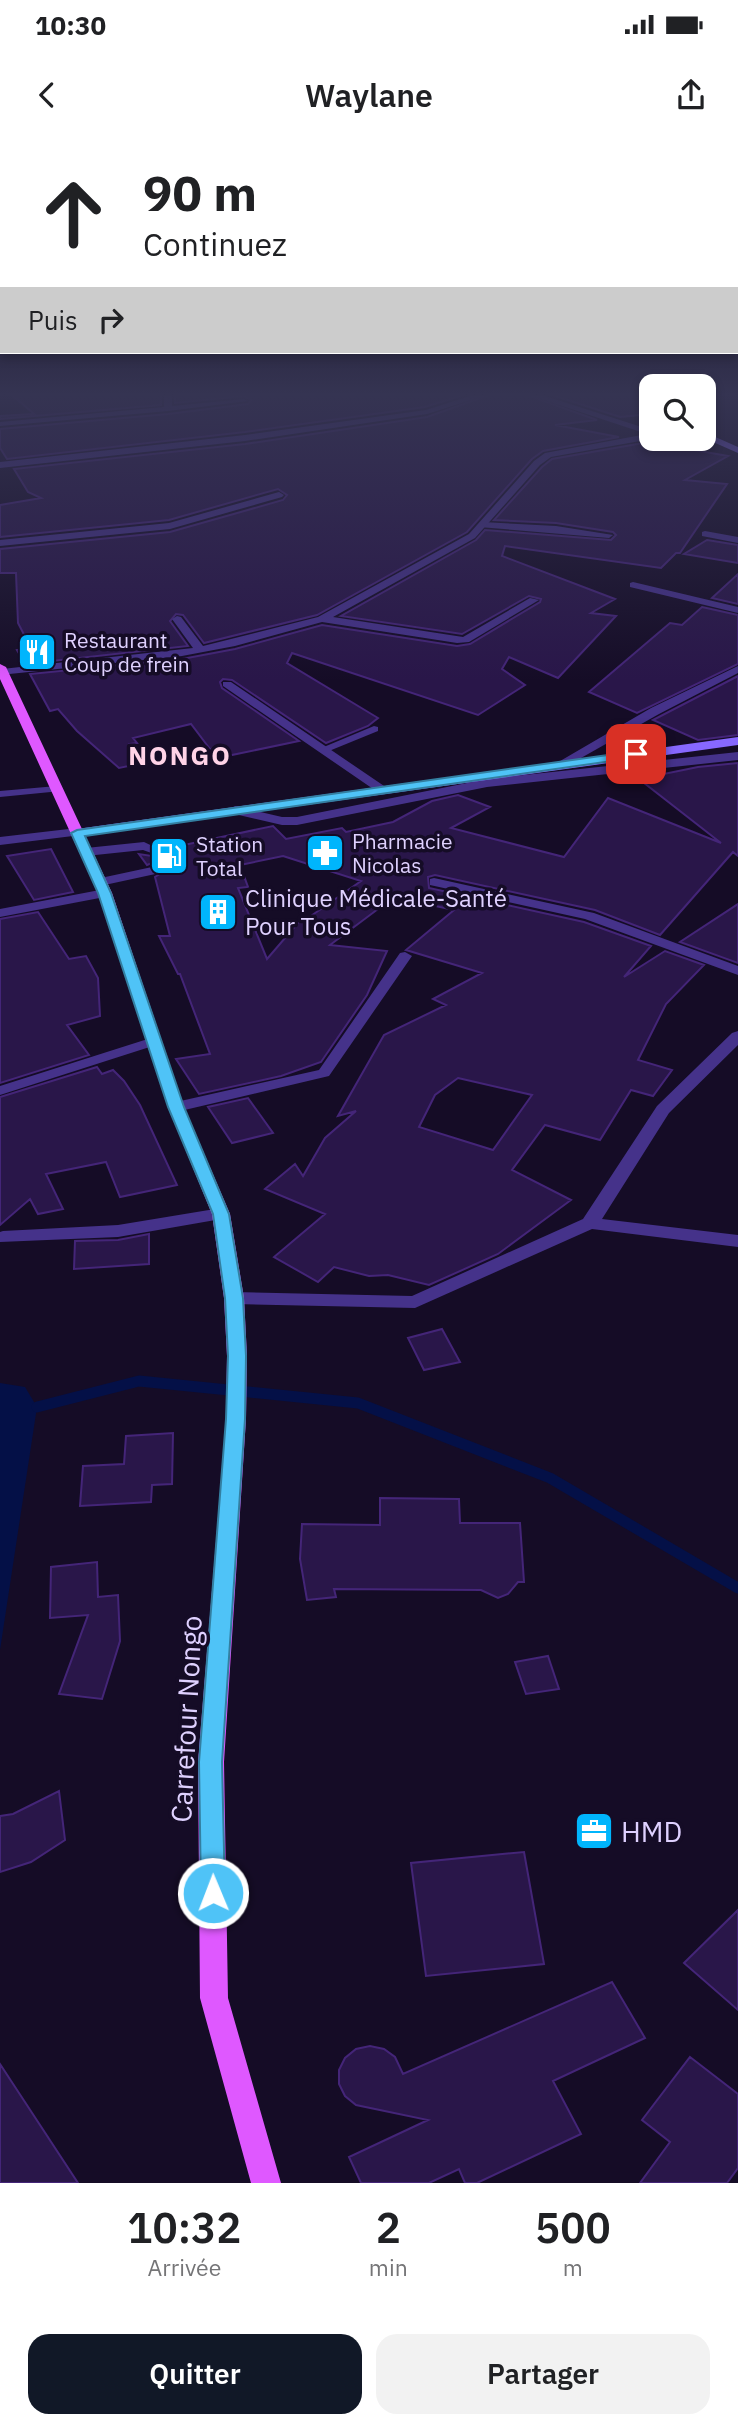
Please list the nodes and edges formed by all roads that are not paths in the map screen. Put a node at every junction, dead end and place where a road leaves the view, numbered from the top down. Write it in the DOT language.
graph roads {
  1 [pos="513,490"];
  2 [pos="279,495"];
  3 [pos="482,525"];
  4 [pos="705,534"];
  5 [pos="609,535"];
  6 [pos="738,540"];
  7 [pos="0,542"];
  8 [pos="633,585"];
  9 [pos="534,600"];
  10 [pos="738,610"];
  11 [pos="177,619"];
  12 [pos="322,619"];
  13 [pos="200,649"];
  14 [pos="738,669"];
  15 [pos="1,670"];
  16 [pos="227,684"];
  17 [pos="374,729"];
  18 [pos="738,741"];
  19 [pos="325,749"];
  20 [pos="738,756"];
  21 [pos="561,764"];
  22 [pos="57,789"];
  23 [pos="384,790"];
  24 [pos="0,794"];
  25 [pos="235,810"];
  26 [pos="77,833"];
  27 [pos="0,841"];
  28 [pos="158,851"];
  29 [pos="86,852"];
  30 [pos="168,863"];
  31 [pos="434,882"];
  32 [pos="102,888"];
  33 [pos="0,913"];
  34 [pos="405,956"];
  35 [pos="738,971"];
  36 [pos="738,1036"];
  37 [pos="154,1041"];
  38 [pos="0,1091"];
  39 [pos="176,1107"];
  40 [pos="221,1214"];
  41 [pos="590,1223"];
  42 [pos="3,1237"];
  43 [pos="738,1241"];
  44 [pos="234,1298"];
  45 [pos="266,2183"];
  1 -- 3 [label="street"];
  2 -- 7 [label="street"];
  3 -- 5 [label="lane"];
  3 -- 12 [label="street"];
  4 -- 6 [label="street"];
  8 -- 10 [label="lane"];
  9 -- 12 [label="street"];
  11 -- 13 [label="street"];
  12 -- 13 [label="street"];
  13 -- 15 [label="street"];
  14 -- 21 [label="street"];
  15 -- 22 [label="main road, Carrefour Nongo"];
  16 -- 19 [label="street"];
  17 -- 19 [label="lane"];
  18 -- 21 [label="main road"];
  19 -- 23 [label="street"];
  20 -- 25 [label="street"];
  21 -- 23 [label="main road"];
  22 -- 24 [label="lane"];
  22 -- 26 [label="main road, Carrefour Nongo"];
  23 -- 25 [label="main road"];
  25 -- 26 [label="main road"];
  26 -- 27 [label="lane"];
  26 -- 29 [label="main road, Carrefour Nongo"];
  28 -- 29 [label="lane"];
  29 -- 32 [label="main road, Carrefour Nongo"];
  30 -- 32 [label="lane"];
  31 -- 35 [label="lane"];
  32 -- 33 [label="street"];
  32 -- 37 [label="main road, Carrefour Nongo"];
  34 -- 39 [label="lane"];
  36 -- 41 [label="street"];
  37 -- 38 [label="lane"];
  37 -- 39 [label="main road, Carrefour Nongo"];
  39 -- 40 [label="main road, Carrefour Nongo"];
  40 -- 42 [label="street"];
  40 -- 44 [label="main road, Carrefour Nongo"];
  41 -- 43 [label="street"];
  41 -- 44 [label="street"];
  44 -- 45 [label="main road, Carrefour Nongo"];
}
